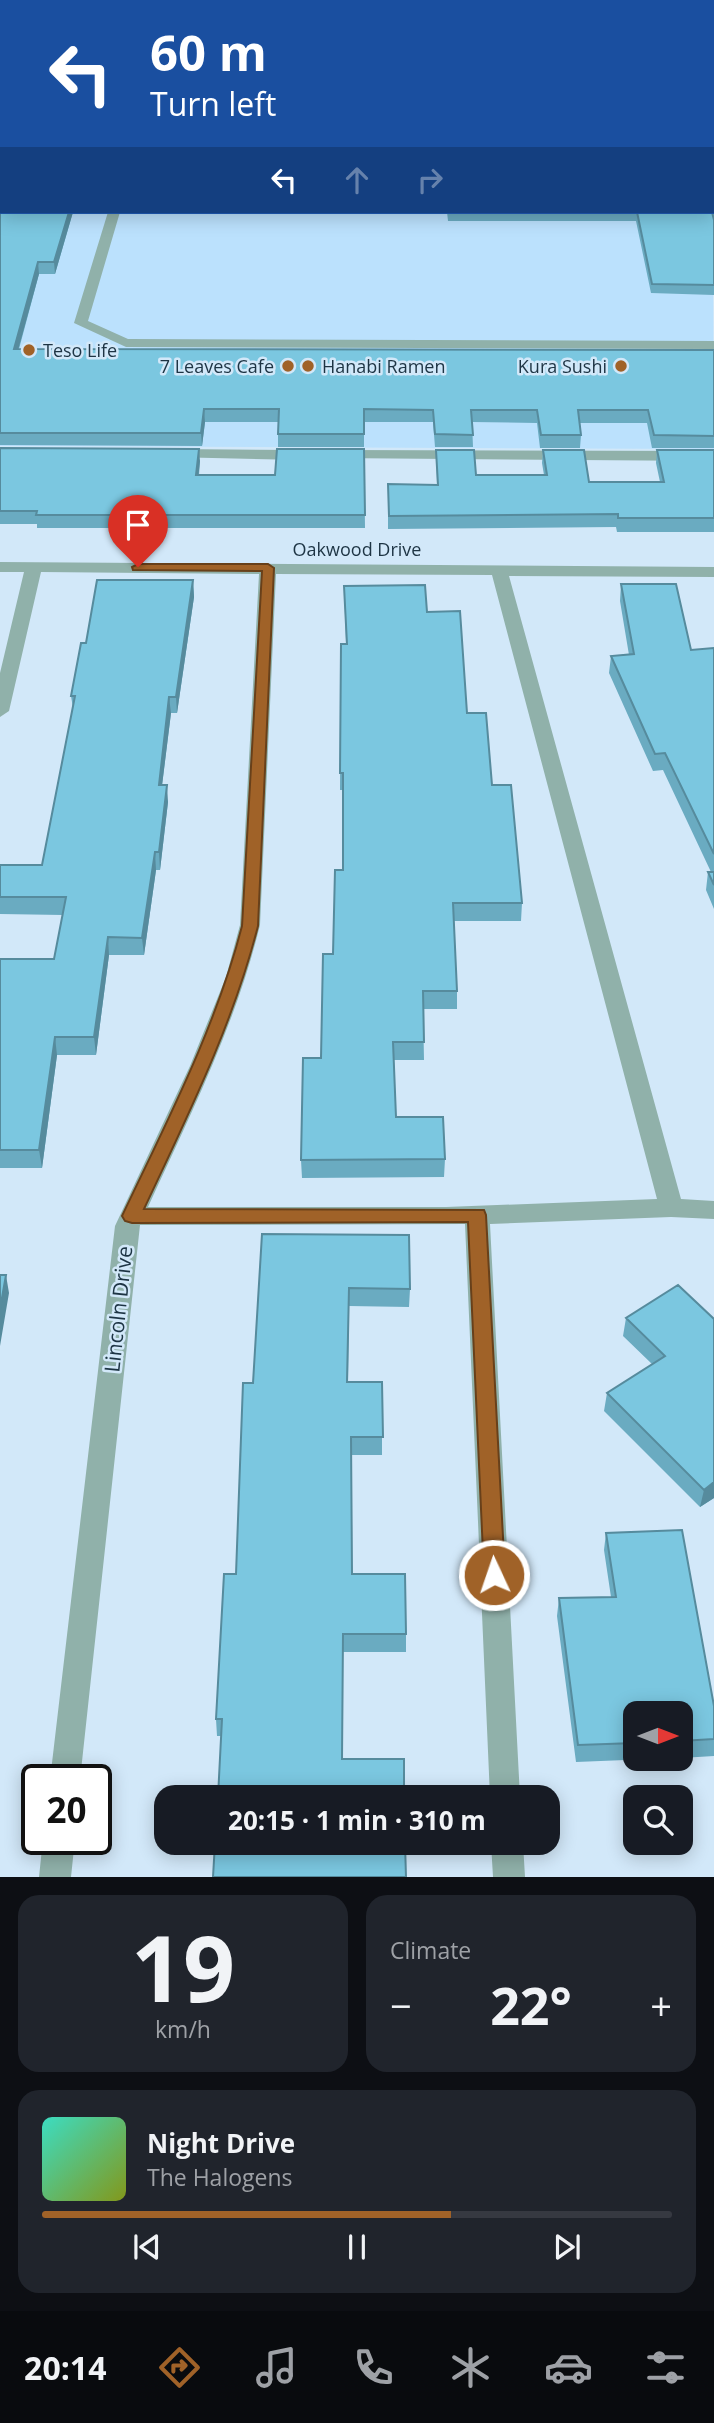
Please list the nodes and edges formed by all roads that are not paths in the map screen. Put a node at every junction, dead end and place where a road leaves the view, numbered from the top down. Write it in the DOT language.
graph roads {
  1 [pos="113,214"];
  2 [pos="714,345"];
  3 [pos="151,454"];
  4 [pos="714,456"];
  5 [pos="0,567"];
  6 [pos="34,567"];
  7 [pos="268,568"];
  8 [pos="499,569"];
  9 [pos="714,572"];
  10 [pos="0,711"];
  11 [pos="671,1208"];
  12 [pos="714,1210"];
  13 [pos="477,1215"];
  14 [pos="132,1216"];
  15 [pos="67,1764"];
  16 [pos="504,1785"];
  17 [pos="57,1855"];
  18 [pos="508,1855"];
  19 [pos="54,1877"];
  20 [pos="509,1877"];
  1 -- 2 [label="street"];
  3 -- 4 [label="street"];
  5 -- 6 [label="street, Oakwood Drive"];
  6 -- 7 [label="street, Oakwood Drive"];
  6 -- 10 [label="street"];
  7 -- 8 [label="street, Oakwood Drive"];
  7 -- 14 [label="street, Lincoln Drive"];
  8 -- 9 [label="street, Oakwood Drive"];
  8 -- 11 [label="street"];
  11 -- 12 [label="street"];
  11 -- 13 [label="street"];
  13 -- 14 [label="street"];
  13 -- 16 [label="street"];
  14 -- 15 [label="street, Lincoln Drive"];
  17 -- 19 [label="street"];
  18 -- 20 [label="street"];
}
